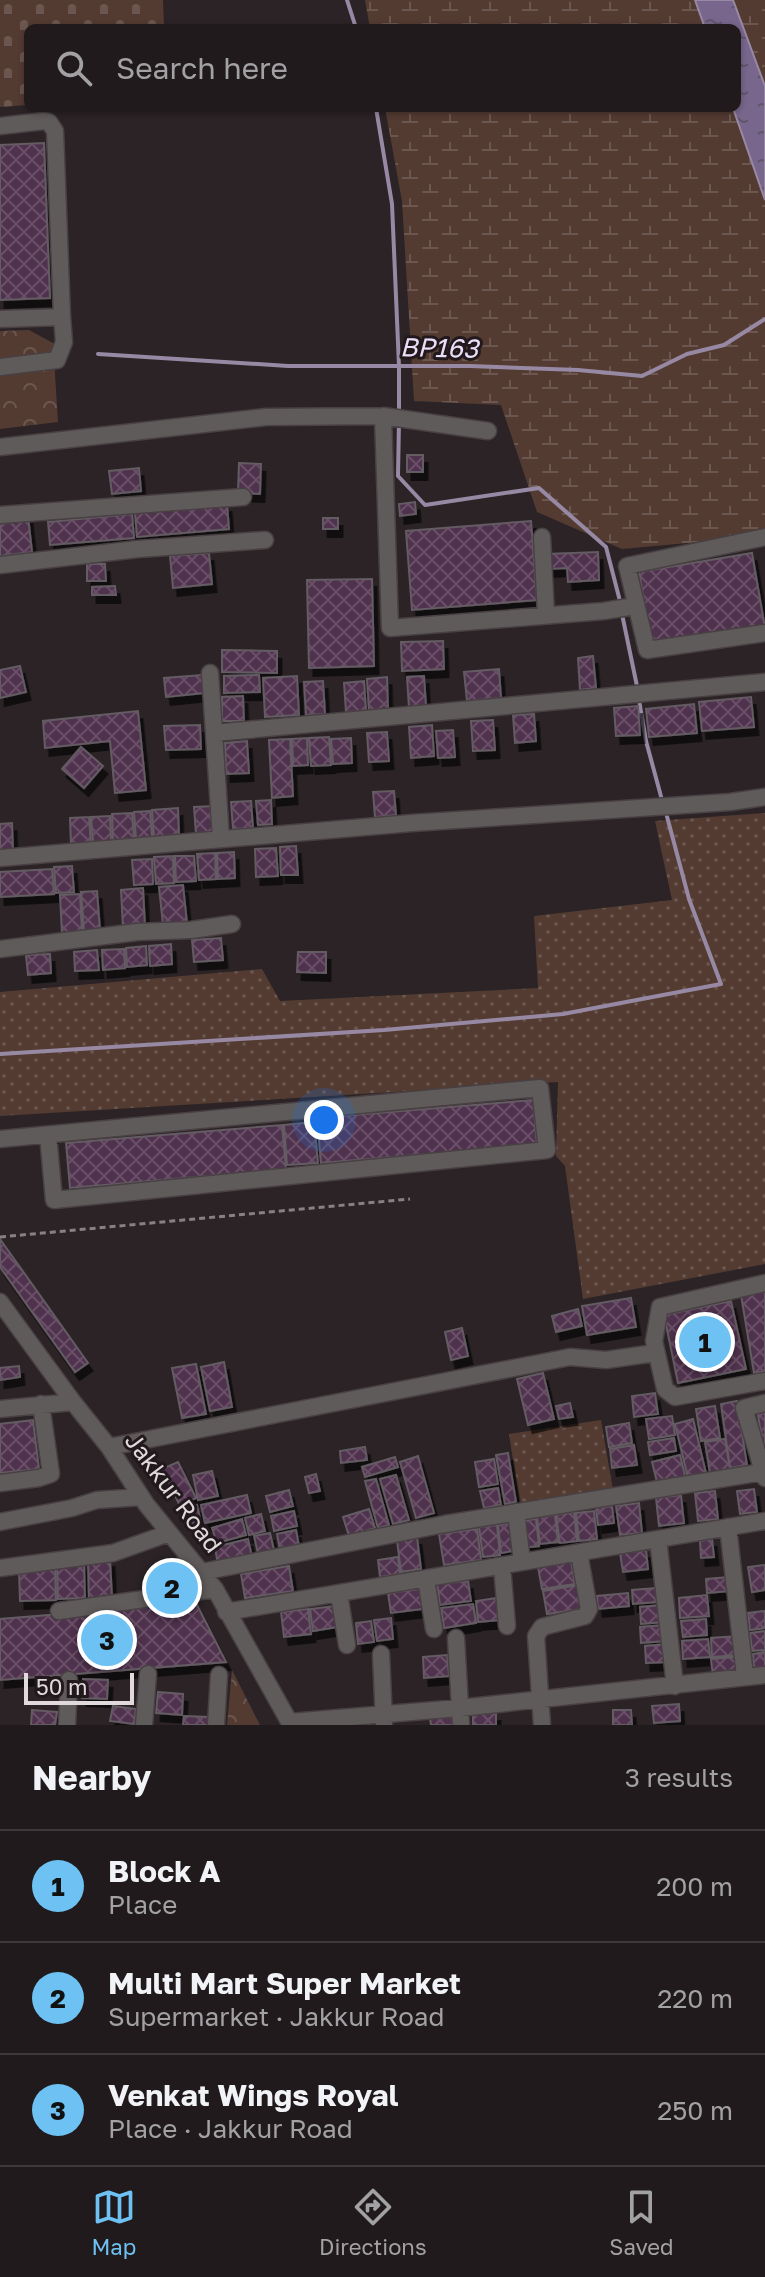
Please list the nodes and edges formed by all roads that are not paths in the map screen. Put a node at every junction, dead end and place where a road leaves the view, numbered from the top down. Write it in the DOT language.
graph roads {
  1 [pos="0,126"];
  2 [pos="62,317"];
  3 [pos="0,319"];
  4 [pos="0,367"];
  5 [pos="383,416"];
  6 [pos="488,431"];
  7 [pos="0,447"];
  8 [pos="243,497"];
  9 [pos="0,515"];
  10 [pos="542,537"];
  11 [pos="765,537"];
  12 [pos="265,540"];
  13 [pos="0,565"];
  14 [pos="633,606"];
  15 [pos="546,615"];
  16 [pos="765,633"];
  17 [pos="210,673"];
  18 [pos="765,682"];
  19 [pos="214,733"];
  20 [pos="765,797"];
  21 [pos="221,839"];
  22 [pos="0,858"];
  23 [pos="232,924"];
  24 [pos="0,949"];
  25 [pos="48,1135"];
  26 [pos="0,1139"];
  27 [pos="765,1283"];
  28 [pos="0,1302"];
  29 [pos="655,1353"];
  30 [pos="765,1381"];
  31 [pos="73,1402"];
  32 [pos="765,1403"];
  33 [pos="41,1404"];
  34 [pos="0,1409"];
  35 [pos="109,1447"];
  36 [pos="760,1474"];
  37 [pos="0,1483"];
  38 [pos="141,1497"];
  39 [pos="97,1500"];
  40 [pos="0,1511"];
  41 [pos="516,1512"];
  42 [pos="765,1521"];
  43 [pos="0,1522"];
  44 [pos="728,1527"];
  45 [pos="169,1533"];
  46 [pos="658,1539"];
  47 [pos="579,1553"];
  48 [pos="522,1562"];
  49 [pos="502,1566"];
  50 [pos="0,1568"];
  51 [pos="202,1572"];
  52 [pos="426,1579"];
  53 [pos="215,1589"];
  54 [pos="339,1593"];
  55 [pos="59,1611"];
  56 [pos="226,1612"];
  57 [pos="507,1626"];
  58 [pos="434,1629"];
  59 [pos="456,1638"];
  60 [pos="347,1645"];
  61 [pos="381,1654"];
  62 [pos="148,1674"];
  63 [pos="219,1675"];
  64 [pos="765,1675"];
  65 [pos="745,1676"];
  66 [pos="69,1680"];
  67 [pos="675,1686"];
  68 [pos="539,1699"];
  69 [pos="460,1708"];
  70 [pos="383,1720"];
  71 [pos="291,1724"];
  72 [pos="67,1725"];
  73 [pos="144,1725"];
  74 [pos="216,1725"];
  75 [pos="461,1725"];
  76 [pos="542,1725"];
  1 -- 2 [label="street"];
  2 -- 3 [label="street"];
  2 -- 4 [label="street"];
  5 -- 6 [label="street"];
  5 -- 7 [label="street"];
  5 -- 15 [label="street"];
  8 -- 9 [label="street"];
  10 -- 15 [label="street"];
  11 -- 14 [label="street"];
  12 -- 13 [label="street"];
  14 -- 15 [label="street"];
  14 -- 16 [label="street"];
  17 -- 19 [label="street"];
  18 -- 19 [label="street"];
  19 -- 21 [label="street"];
  20 -- 21 [label="street"];
  21 -- 22 [label="street"];
  23 -- 24 [label="street"];
  25 -- 25 [label="street"];
  25 -- 26 [label="street"];
  27 -- 29 [label="street"];
  28 -- 31 [label="street, Jakkur Road"];
  29 -- 30 [label="street"];
  29 -- 35 [label="street"];
  31 -- 33 [label="street"];
  31 -- 35 [label="street, Jakkur Road"];
  32 -- 36 [label="street"];
  33 -- 34 [label="street"];
  33 -- 37 [label="street"];
  35 -- 38 [label="street, Jakkur Road"];
  36 -- 41 [label="street"];
  38 -- 39 [label="street"];
  38 -- 45 [label="street, Jakkur Road"];
  39 -- 40 [label="street"];
  39 -- 43 [label="street"];
  41 -- 48 [label="street"];
  41 -- 51 [label="street"];
  42 -- 44 [label="street"];
  44 -- 46 [label="street"];
  44 -- 65 [label="street"];
  45 -- 50 [label="street"];
  45 -- 51 [label="street, Jakkur Road"];
  46 -- 47 [label="street"];
  46 -- 67 [label="street"];
  47 -- 48 [label="street"];
  47 -- 68 [label="street"];
  48 -- 49 [label="street"];
  49 -- 52 [label="street"];
  49 -- 57 [label="street"];
  51 -- 53 [label="street, Jakkur Road"];
  52 -- 54 [label="street"];
  52 -- 58 [label="street"];
  53 -- 55 [label="street"];
  53 -- 56 [label="street, Jakkur Road"];
  54 -- 56 [label="street"];
  54 -- 60 [label="street"];
  56 -- 71 [label="street, Jakkur Road"];
  59 -- 69 [label="street"];
  61 -- 70 [label="street"];
  62 -- 73 [label="street"];
  63 -- 74 [label="street"];
  64 -- 65 [label="street"];
  65 -- 67 [label="street"];
  66 -- 72 [label="street"];
  67 -- 68 [label="street"];
  68 -- 69 [label="street"];
  68 -- 76 [label="street"];
  69 -- 70 [label="street"];
  69 -- 75 [label="street"];
  70 -- 71 [label="street"];
}
